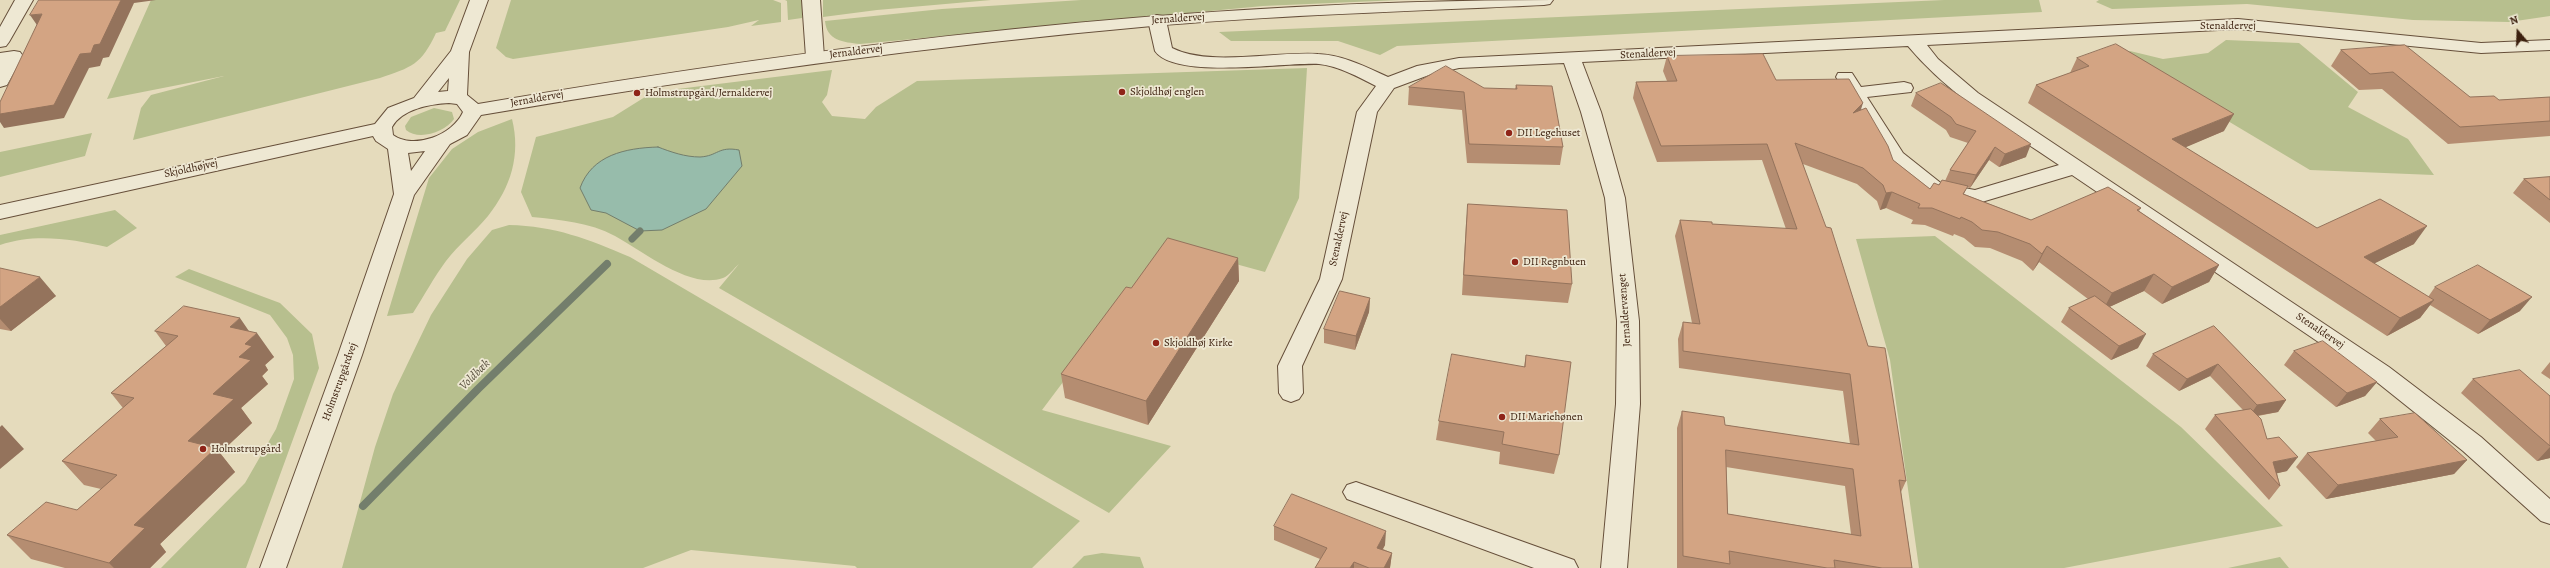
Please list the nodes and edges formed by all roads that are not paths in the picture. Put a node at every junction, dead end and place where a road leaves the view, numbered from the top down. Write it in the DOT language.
graph roads {
  1 [pos="24,0"];
  2 [pos="479,0"];
  3 [pos="811,0"];
  4 [pos="1544,0"];
  5 [pos="1157,20"];
  6 [pos="1912,39"];
  7 [pos="0,42"];
  8 [pos="2548,48"];
  9 [pos="460,52"];
  10 [pos="815,57"];
  11 [pos="0,58"];
  12 [pos="1572,59"];
  13 [pos="0,81"];
  14 [pos="1387,84"];
  15 [pos="1904,88"];
  16 [pos="457,98"];
  17 [pos="421,101"];
  18 [pos="473,111"];
  19 [pos="383,128"];
  20 [pos="444,139"];
  21 [pos="397,145"];
  22 [pos="2076,167"];
  23 [pos="404,194"];
  24 [pos="0,212"];
  25 [pos="1291,393"];
  26 [pos="1356,492"];
  27 [pos="2550,514"];
  28 [pos="273,568"];
  29 [pos="1565,568"];
  30 [pos="1614,568"];
  1 -- 7 [label="street"];
  2 -- 9 [label="street"];
  3 -- 10 [label="street, Jernaldervej"];
  4 -- 5 [label="street, Jernaldervej"];
  5 -- 10 [label="street, Jernaldervej"];
  5 -- 14 [label="street"];
  6 -- 8 [label="street, Stenaldervej"];
  6 -- 12 [label="street, Stenaldervej"];
  6 -- 22 [label="street, Stenaldervej"];
  9 -- 16 [label="street"];
  9 -- 17 [label="street"];
  10 -- 18 [label="street, Jernaldervej"];
  11 -- 13 [label="street"];
  12 -- 14 [label="street, Stenaldervej"];
  12 -- 30 [label="street, Jernaldervænget"];
  14 -- 25 [label="street, Stenaldervej"];
  15 -- 22 [label="street"];
  16 -- 17 [label="street"];
  16 -- 18 [label="street"];
  17 -- 19 [label="street"];
  18 -- 20 [label="street"];
  19 -- 21 [label="street"];
  19 -- 24 [label="street, Skjoldhøjvej"];
  20 -- 21 [label="street"];
  20 -- 23 [label="street, Holmstrupgårdvej"];
  21 -- 23 [label="street, Holmstrupgårdvej"];
  22 -- 27 [label="street, Stenaldervej"];
  23 -- 28 [label="street, Holmstrupgårdvej"];
  26 -- 29 [label="street"];
}
